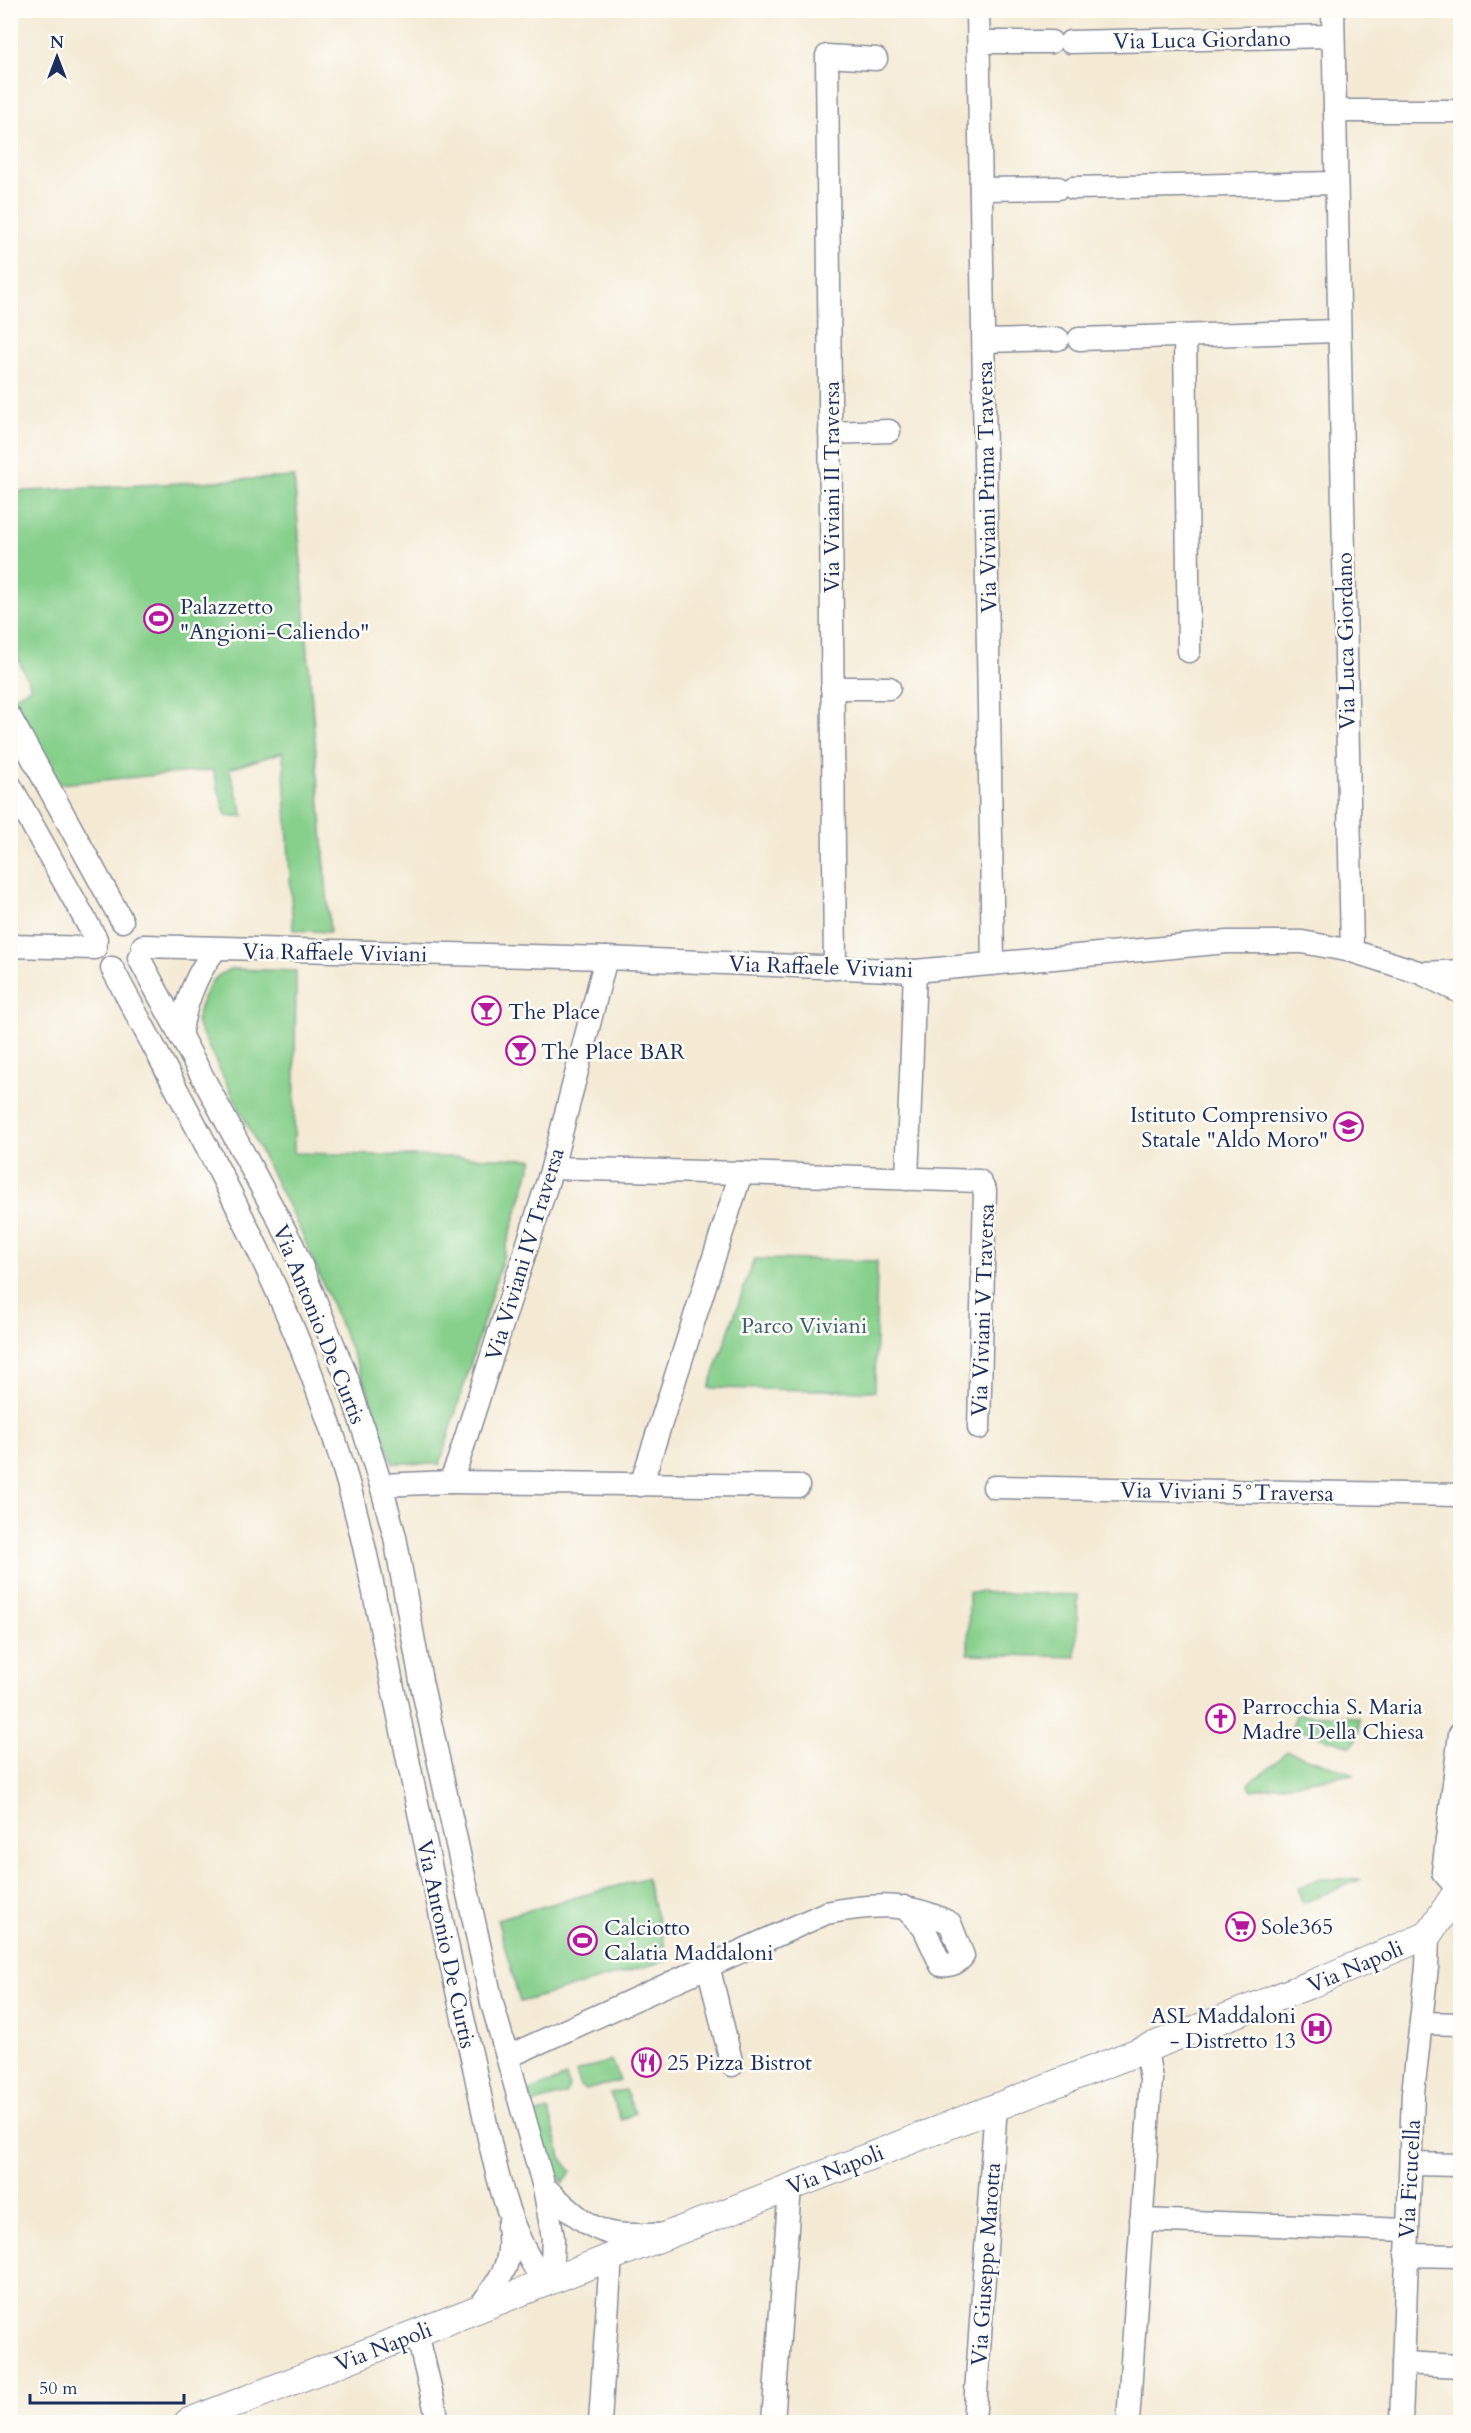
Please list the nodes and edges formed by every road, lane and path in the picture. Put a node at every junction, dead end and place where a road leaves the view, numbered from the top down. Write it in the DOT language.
graph roads {
  1 [pos="978,10"];
  2 [pos="1333,10"];
  3 [pos="1334,36"];
  4 [pos="979,42"];
  5 [pos="876,59"];
  6 [pos="1335,111"];
  7 [pos="1461,111"];
  8 [pos="1336,183"];
  9 [pos="981,189"];
  10 [pos="1338,332"];
  11 [pos="1185,336"];
  12 [pos="984,341"];
  13 [pos="888,431"];
  14 [pos="830,432"];
  15 [pos="1190,651"];
  16 [pos="832,688"];
  17 [pos="888,688"];
  18 [pos="10,717"];
  19 [pos="10,785"];
  20 [pos="122,921"];
  21 [pos="95,944"];
  22 [pos="10,946"];
  23 [pos="216,949"];
  24 [pos="1352,951"];
  25 [pos="141,952"];
  26 [pos="606,958"];
  27 [pos="993,964"];
  28 [pos="112,968"];
  29 [pos="835,968"];
  30 [pos="915,970"];
  31 [pos="1461,971"];
  32 [pos="1421,973"];
  33 [pos="1461,992"];
  34 [pos="180,1036"];
  35 [pos="552,1168"];
  36 [pos="741,1173"];
  37 [pos="907,1179"];
  38 [pos="979,1428"];
  39 [pos="450,1482"];
  40 [pos="381,1485"];
  41 [pos="641,1485"];
  42 [pos="798,1486"];
  43 [pos="994,1487"];
  44 [pos="1461,1495"];
  45 [pos="421,1681"];
  46 [pos="393,1686"];
  47 [pos="1461,1734"];
  48 [pos="1454,1838"];
  49 [pos="1460,1888"];
  50 [pos="904,1907"];
  51 [pos="1428,1935"];
  52 [pos="708,1965"];
  53 [pos="1421,2023"];
  54 [pos="1461,2025"];
  55 [pos="1146,2049"];
  56 [pos="507,2057"];
  57 [pos="732,2065"];
  58 [pos="996,2105"];
  59 [pos="1411,2164"];
  60 [pos="1461,2165"];
  61 [pos="790,2186"];
  62 [pos="544,2187"];
  63 [pos="505,2201"];
  64 [pos="1141,2220"];
  65 [pos="1406,2229"];
  66 [pos="667,2235"];
  67 [pos="1406,2255"];
  68 [pos="611,2256"];
  69 [pos="1461,2256"];
  70 [pos="545,2282"];
  71 [pos="478,2309"];
  72 [pos="417,2333"];
  73 [pos="1403,2362"];
  74 [pos="1461,2366"];
  75 [pos="188,2422"];
  76 [pos="435,2422"];
  77 [pos="600,2422"];
  78 [pos="773,2422"];
  79 [pos="974,2422"];
  80 [pos="1128,2422"];
  81 [pos="1401,2422"];
  1 -- 4 [label="street, Via Viviani Prima Traversa"];
  2 -- 3 [label="street, Via Luca Giordano"];
  3 -- 4 [label="street, Via Luca Giordano"];
  3 -- 6 [label="street, Via Luca Giordano"];
  4 -- 9 [label="street, Via Viviani Prima Traversa"];
  5 -- 14 [label="street, Via Viviani II Traversa"];
  6 -- 7 [label="street"];
  6 -- 8 [label="street, Via Luca Giordano"];
  8 -- 9 [label="street"];
  8 -- 10 [label="street, Via Luca Giordano"];
  9 -- 12 [label="street, Via Viviani Prima Traversa"];
  10 -- 11 [label="street"];
  10 -- 24 [label="street, Via Luca Giordano"];
  11 -- 12 [label="street"];
  11 -- 15 [label="street"];
  12 -- 27 [label="street, Via Viviani Prima Traversa"];
  13 -- 14 [label="street"];
  14 -- 16 [label="street, Via Viviani II Traversa"];
  16 -- 17 [label="street"];
  16 -- 29 [label="street, Via Viviani II Traversa"];
  18 -- 20 [label="street, Via Antonio De Curtis"];
  19 -- 21 [label="street, Via Antonio De Curtis"];
  20 -- 21 [label="street"];
  20 -- 25 [label="street, Via Antonio De Curtis"];
  21 -- 22 [label="street"];
  21 -- 28 [label="street, Via Antonio De Curtis"];
  23 -- 25 [label="street, Via Raffaele Viviani"];
  23 -- 26 [label="street, Via Raffaele Viviani"];
  23 -- 34 [label="street, Via Raffaele Viviani"];
  24 -- 27 [label="street, Via Raffaele Viviani"];
  24 -- 32 [label="street, Via Raffaele Viviani"];
  25 -- 28 [label="street"];
  25 -- 34 [label="street, Via Antonio De Curtis"];
  26 -- 29 [label="street, Via Raffaele Viviani"];
  26 -- 35 [label="street, Via Viviani IV Traversa"];
  27 -- 30 [label="street, Via Raffaele Viviani"];
  28 -- 46 [label="street, Via Antonio De Curtis"];
  29 -- 30 [label="street, Via Raffaele Viviani"];
  30 -- 37 [label="street"];
  31 -- 32 [label="street, Via Raffaele Viviani"];
  32 -- 33 [label="street, Via Raffaele Viviani"];
  34 -- 40 [label="street, Via Antonio De Curtis"];
  35 -- 36 [label="street, Via Viviani V Traversa"];
  35 -- 39 [label="street, Via Viviani IV Traversa"];
  36 -- 37 [label="street, Via Viviani V Traversa"];
  36 -- 41 [label="street"];
  37 -- 38 [label="street, Via Viviani V Traversa"];
  39 -- 40 [label="street"];
  39 -- 41 [label="street"];
  40 -- 45 [label="street, Via Antonio De Curtis"];
  41 -- 42 [label="street"];
  43 -- 44 [label="street, Via Viviani 5°Traversa"];
  45 -- 46 [label="street"];
  45 -- 56 [label="street, Via Antonio De Curtis"];
  46 -- 63 [label="street, Via Antonio De Curtis"];
  47 -- 48 [label="street"];
  48 -- 49 [label="street"];
  49 -- 51 [label="main road, Via Napoli"];
  50 -- 52 [label="street"];
  51 -- 53 [label="street, Via Ficucella"];
  51 -- 55 [label="main road, Via Napoli"];
  52 -- 56 [label="street"];
  52 -- 57 [label="street"];
  53 -- 54 [label="street"];
  53 -- 59 [label="street, Via Ficucella"];
  55 -- 58 [label="main road, Via Napoli"];
  55 -- 64 [label="street"];
  56 -- 62 [label="street, Via Antonio De Curtis"];
  58 -- 61 [label="main road, Via Napoli"];
  58 -- 79 [label="street, Via Giuseppe Marotta"];
  59 -- 60 [label="street"];
  59 -- 65 [label="street, Via Ficucella"];
  61 -- 66 [label="main road, Via Napoli"];
  61 -- 78 [label="street"];
  62 -- 66 [label="street"];
  62 -- 70 [label="street, Via Antonio De Curtis"];
  63 -- 70 [label="street, Via Antonio De Curtis"];
  63 -- 71 [label="street, Via Antonio De Curtis"];
  64 -- 65 [label="street"];
  64 -- 80 [label="street"];
  65 -- 67 [label="street, Via Ficucella"];
  66 -- 68 [label="main road, Via Napoli"];
  67 -- 69 [label="street"];
  67 -- 73 [label="street, Via Ficucella"];
  68 -- 70 [label="main road, Via Napoli"];
  68 -- 77 [label="street"];
  70 -- 71 [label="main road, Via Napoli"];
  71 -- 72 [label="main road, Via Napoli"];
  72 -- 75 [label="main road, Via Napoli"];
  72 -- 76 [label="street"];
  73 -- 74 [label="street"];
  73 -- 81 [label="street, Via Ficucella"];
}
